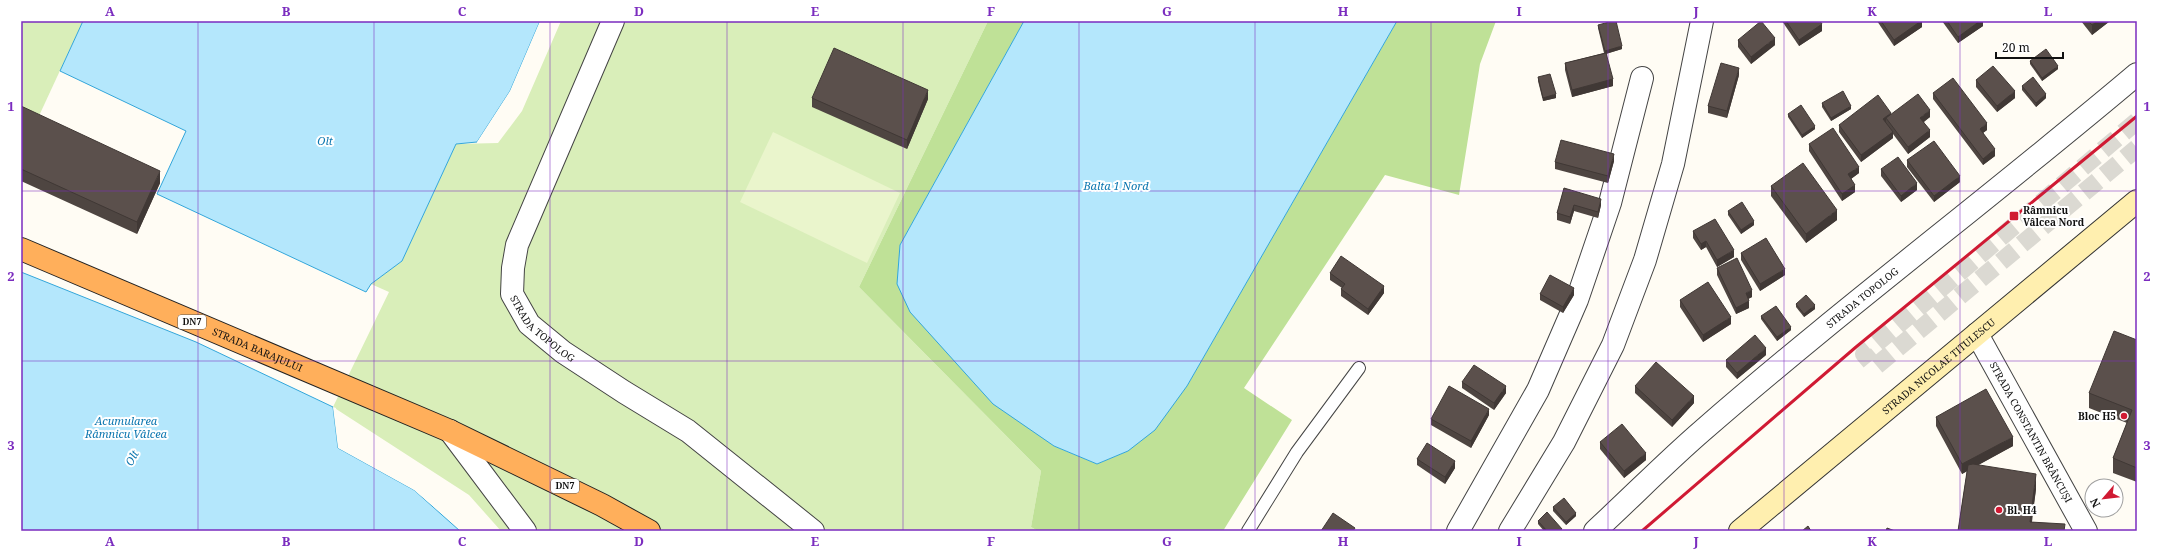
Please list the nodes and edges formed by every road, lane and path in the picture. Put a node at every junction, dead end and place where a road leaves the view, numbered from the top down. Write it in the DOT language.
graph roads {
  1 [pos="613,21"];
  2 [pos="1702,21"];
  3 [pos="2137,74"];
  4 [pos="1642,78"];
  5 [pos="2137,201"];
  6 [pos="21,249"];
  7 [pos="1977,334"];
  8 [pos="1359,368"];
  9 [pos="450,431"];
  10 [pos="525,531"];
  11 [pos="649,531"];
  12 [pos="813,531"];
  13 [pos="1248,531"];
  14 [pos="1458,531"];
  15 [pos="1510,531"];
  16 [pos="1595,531"];
  17 [pos="1740,531"];
  18 [pos="2086,531"];
  1 -- 12 [label="street, STRADA TOPOLOG"];
  2 -- 15 [label="street"];
  3 -- 16 [label="street, STRADA TOPOLOG"];
  4 -- 14 [label="street"];
  5 -- 7 [label="main road, STRADA NICOLAE TITULESCU"];
  6 -- 9 [label="highway, STRADA BARAJULUI / DN7"];
  7 -- 17 [label="main road, STRADA NICOLAE TITULESCU"];
  7 -- 18 [label="street, STRADA CONSTANTIN BRÂNCUȘI"];
  8 -- 13 [label="lane"];
  9 -- 10 [label="street, STRADA BARAJULUI"];
  9 -- 11 [label="highway, STRADA BARAJULUI / DN7"];
}
